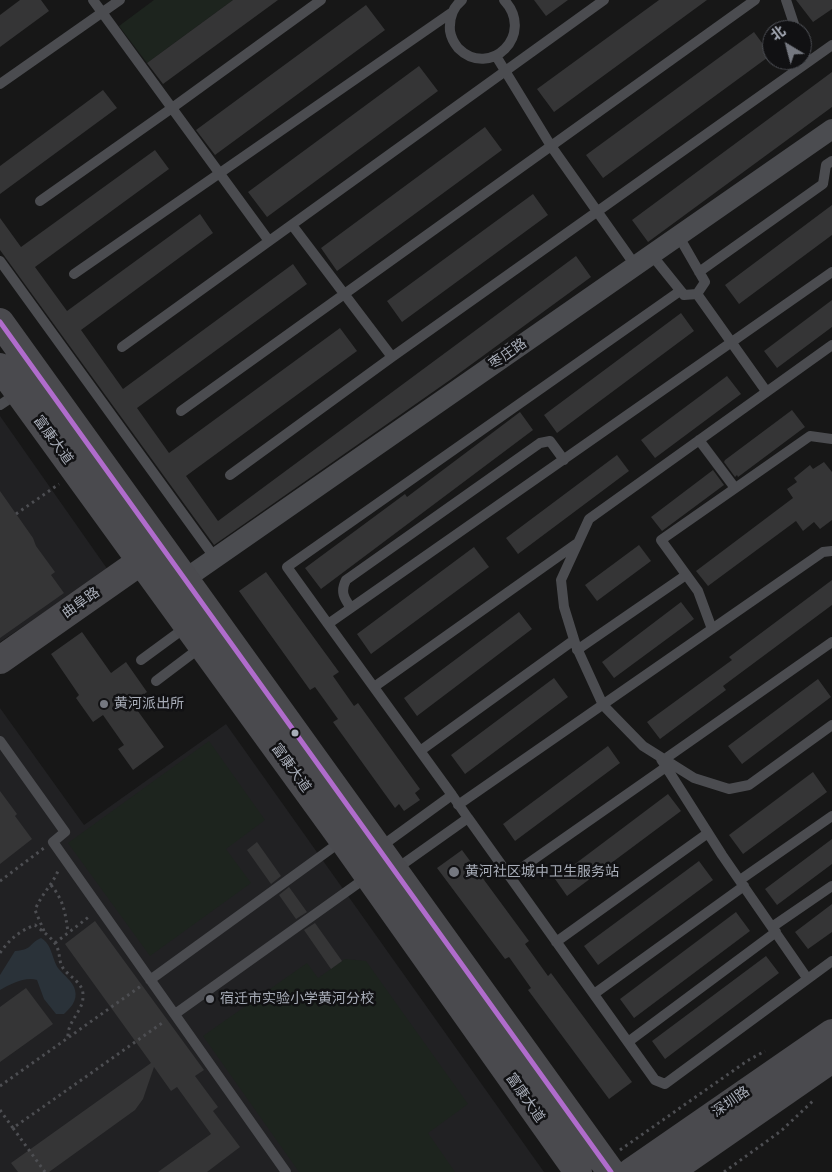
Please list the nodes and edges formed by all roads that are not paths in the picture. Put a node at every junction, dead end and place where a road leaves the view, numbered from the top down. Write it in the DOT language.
graph roads {
  1 [pos="92,0"];
  2 [pos="120,0"];
  3 [pos="321,0"];
  4 [pos="462,0"];
  5 [pos="504,0"];
  6 [pos="604,0"];
  7 [pos="755,0"];
  8 [pos="786,0"];
  9 [pos="102,12"];
  10 [pos="452,13"];
  11 [pos="793,20"];
  12 [pos="832,45"];
  13 [pos="496,56"];
  14 [pos="812,59"];
  15 [pos="796,70"];
  16 [pos="506,71"];
  17 [pos="0,84"];
  18 [pos="172,108"];
  19 [pos="832,129"];
  20 [pos="552,146"];
  21 [pos="832,161"];
  22 [pos="219,173"];
  23 [pos="828,176"];
  24 [pos="40,201"];
  25 [pos="598,211"];
  26 [pos="292,225"];
  27 [pos="678,236"];
  28 [pos="268,241"];
  29 [pos="643,260"];
  30 [pos="0,261"];
  31 [pos="699,272"];
  32 [pos="832,272"];
  33 [pos="74,274"];
  34 [pos="680,290"];
  35 [pos="344,294"];
  36 [pos="697,294"];
  37 [pos="0,322"];
  38 [pos="732,342"];
  39 [pos="832,344"];
  40 [pos="122,347"];
  41 [pos="392,357"];
  42 [pos="0,367"];
  43 [pos="23,389"];
  44 [pos="766,391"];
  45 [pos="181,411"];
  46 [pos="832,439"];
  47 [pos="699,440"];
  48 [pos="564,460"];
  49 [pos="230,475"];
  50 [pos="735,488"];
  51 [pos="577,543"];
  52 [pos="832,551"];
  53 [pos="151,554"];
  54 [pos="215,558"];
  55 [pos="686,575"];
  56 [pos="185,578"];
  57 [pos="351,608"];
  58 [pos="328,624"];
  59 [pos="712,629"];
  60 [pos="195,636"];
  61 [pos="832,642"];
  62 [pos="576,645"];
  63 [pos="0,660"];
  64 [pos="141,660"];
  65 [pos="156,681"];
  66 [pos="374,687"];
  67 [pos="603,705"];
  68 [pos="832,725"];
  69 [pos="0,740"];
  70 [pos="420,751"];
  71 [pos="663,761"];
  72 [pos="452,795"];
  73 [pos="458,805"];
  74 [pos="832,816"];
  75 [pos="468,818"];
  76 [pos="708,833"];
  77 [pos="343,840"];
  78 [pos="375,868"];
  79 [pos="510,876"];
  80 [pos="742,883"];
  81 [pos="832,886"];
  82 [pos="774,930"];
  83 [pos="556,942"];
  84 [pos="832,961"];
  85 [pos="807,978"];
  86 [pos="150,980"];
  87 [pos="594,994"];
  88 [pos="174,1014"];
  89 [pos="832,1033"];
  90 [pos="628,1042"];
  91 [pos="832,1059"];
  92 [pos="286,1172"];
  93 [pos="578,1172"];
  94 [pos="611,1172"];
  95 [pos="631,1172"];
  96 [pos="669,1172"];
  1 -- 9 [label="lane"];
  2 -- 9 [label="lane"];
  3 -- 18 [label="lane"];
  4 -- 10 [label="lane"];
  5 -- 13 [label="lane"];
  6 -- 16 [label="lane"];
  7 -- 20 [label="lane"];
  8 -- 11 [label="lane"];
  9 -- 17 [label="lane"];
  9 -- 18 [label="lane"];
  10 -- 13 [label="lane"];
  10 -- 22 [label="lane"];
  12 -- 14 [label="lane"];
  13 -- 16 [label="lane"];
  15 -- 25 [label="lane"];
  16 -- 20 [label="lane"];
  16 -- 26 [label="lane"];
  18 -- 22 [label="lane"];
  18 -- 24 [label="lane"];
  19 -- 27 [label="street, 枣庄路"];
  20 -- 25 [label="lane"];
  20 -- 35 [label="lane"];
  21 -- 23 [label="lane"];
  22 -- 28 [label="lane"];
  22 -- 33 [label="lane"];
  23 -- 31 [label="lane"];
  25 -- 29 [label="lane"];
  25 -- 41 [label="lane"];
  26 -- 28 [label="lane"];
  26 -- 35 [label="lane"];
  27 -- 29 [label="street, 枣庄路"];
  27 -- 31 [label="lane"];
  28 -- 40 [label="lane"];
  29 -- 34 [label="lane"];
  29 -- 54 [label="street, 枣庄路"];
  30 -- 54 [label="lane"];
  31 -- 36 [label="lane"];
  32 -- 38 [label="lane"];
  34 -- 36 [label="lane"];
  34 -- 58 [label="lane"];
  35 -- 41 [label="lane"];
  35 -- 45 [label="lane"];
  36 -- 38 [label="lane"];
  37 -- 43 [label="street, 富康大道"];
  38 -- 44 [label="lane"];
  38 -- 48 [label="lane"];
  39 -- 44 [label="lane"];
  41 -- 49 [label="lane"];
  42 -- 43 [label="street, 富康大道"];
  43 -- 53 [label="street, 富康大道"];
  43 -- 53 [label="street, 富康大道"];
  44 -- 47 [label="lane"];
  46 -- 50 [label="lane"];
  47 -- 50 [label="lane"];
  47 -- 51 [label="lane"];
  48 -- 57 [label="lane"];
  48 -- 57 [label="lane"];
  50 -- 55 [label="lane"];
  51 -- 62 [label="lane"];
  51 -- 66 [label="lane"];
  52 -- 59 [label="lane"];
  53 -- 56 [label="street, 富康大道"];
  53 -- 60 [label="street, 富康大道"];
  53 -- 63 [label="street, 曲阜路"];
  54 -- 56 [label="street, 枣庄路"];
  55 -- 59 [label="lane"];
  55 -- 62 [label="lane"];
  56 -- 78 [label="street, 富康大道"];
  57 -- 58 [label="lane"];
  58 -- 66 [label="lane"];
  59 -- 67 [label="lane"];
  60 -- 64 [label="lane"];
  60 -- 65 [label="lane"];
  60 -- 77 [label="street, 富康大道"];
  61 -- 71 [label="lane"];
  62 -- 67 [label="lane"];
  62 -- 70 [label="lane"];
  66 -- 70 [label="lane"];
  67 -- 71 [label="lane"];
  67 -- 73 [label="lane"];
  68 -- 71 [label="lane"];
  69 -- 86 [label="lane"];
  70 -- 72 [label="lane"];
  71 -- 76 [label="lane"];
  71 -- 79 [label="lane"];
  72 -- 73 [label="lane"];
  72 -- 78 [label="lane"];
  73 -- 75 [label="lane"];
  74 -- 80 [label="lane"];
  75 -- 78 [label="lane"];
  75 -- 79 [label="lane"];
  76 -- 80 [label="lane"];
  76 -- 83 [label="lane"];
  77 -- 78 [label="street, 富康大道"];
  77 -- 86 [label="lane"];
  78 -- 88 [label="lane"];
  78 -- 93 [label="street, 富康大道"];
  78 -- 94 [label="street, 富康大道"];
  79 -- 83 [label="lane"];
  80 -- 82 [label="lane"];
  80 -- 87 [label="lane"];
  81 -- 82 [label="lane"];
  82 -- 85 [label="lane"];
  82 -- 90 [label="lane"];
  83 -- 87 [label="lane"];
  84 -- 85 [label="lane"];
  85 -- 90 [label="lane"];
  86 -- 88 [label="lane"];
  87 -- 90 [label="lane"];
  88 -- 92 [label="lane"];
  89 -- 95 [label="street, 深圳路"];
  91 -- 96 [label="street, 深圳路"];
}
